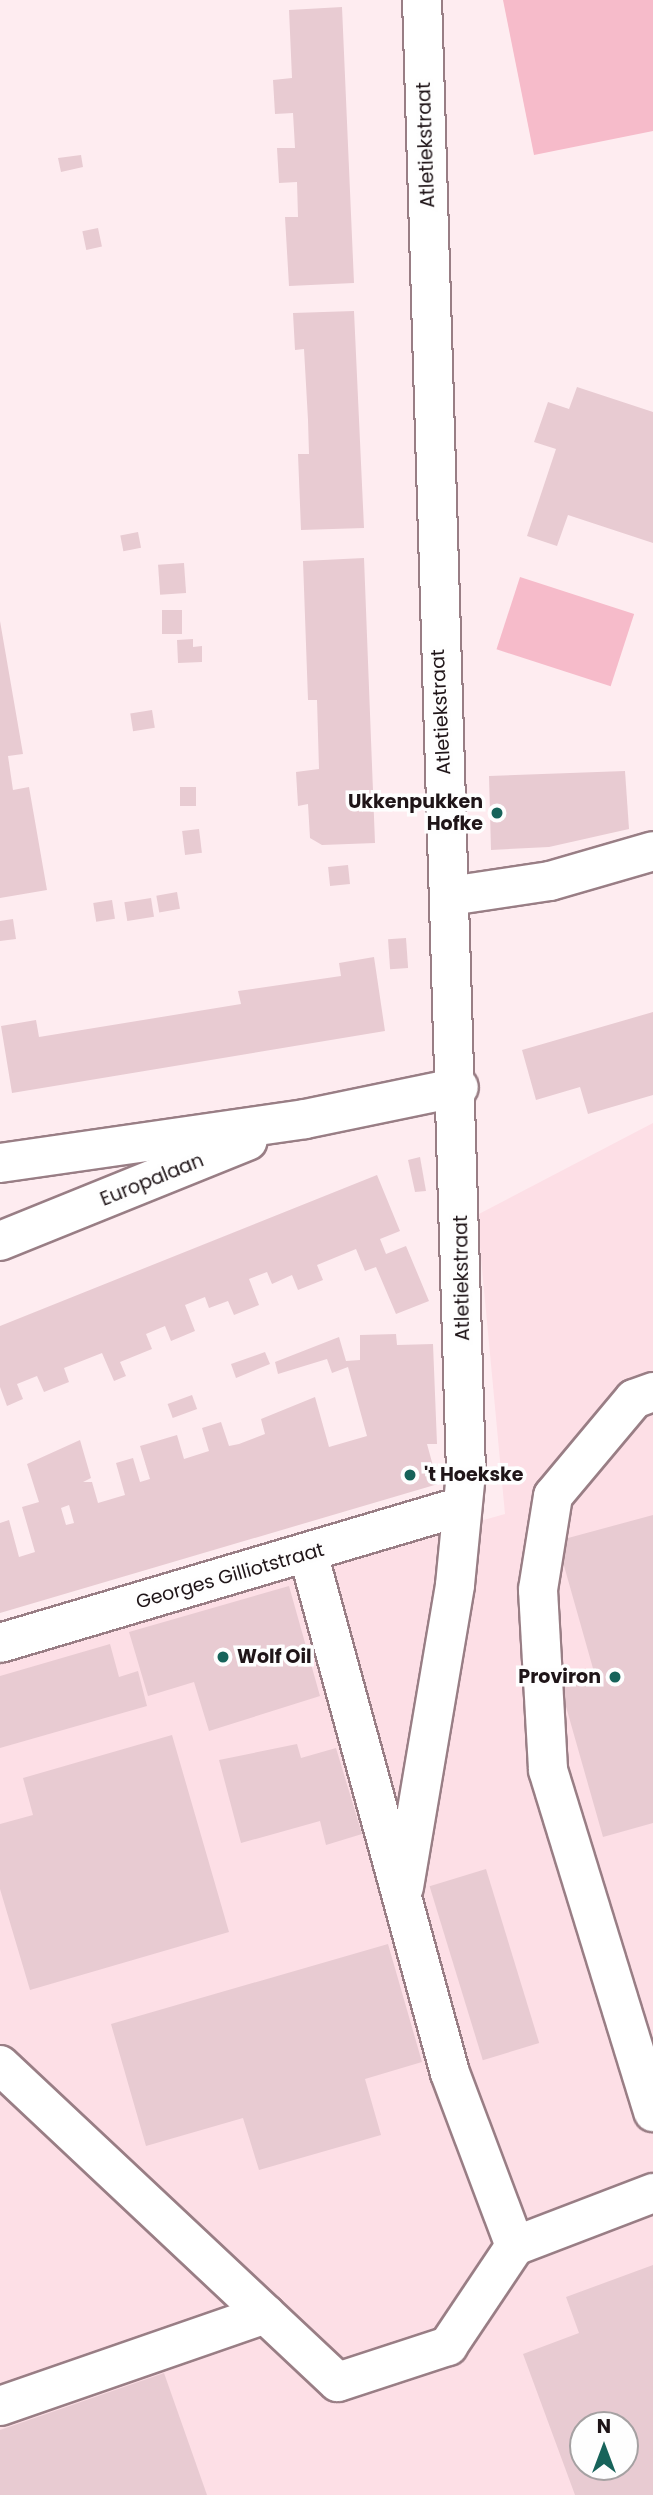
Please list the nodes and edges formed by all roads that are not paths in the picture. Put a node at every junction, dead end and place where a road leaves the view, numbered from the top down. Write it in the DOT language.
graph roads {
  1 [pos="422,0"];
  2 [pos="653,851"];
  3 [pos="450,896"];
  4 [pos="459,1087"];
  5 [pos="305,1119"];
  6 [pos="0,1163"];
  7 [pos="0,1241"];
  8 [pos="653,1392"];
  9 [pos="459,1507"];
  10 [pos="308,1553"];
  11 [pos="0,1643"];
  12 [pos="404,1886"];
  13 [pos="0,2064"];
  14 [pos="653,2112"];
  15 [pos="653,2193"];
  16 [pos="514,2246"];
  17 [pos="266,2314"];
  18 [pos="0,2406"];
  1 -- 3 [label="street, Atletiekstraat"];
  2 -- 3 [label="street"];
  3 -- 4 [label="street, Atletiekstraat"];
  4 -- 5 [label="street, Europalaan"];
  4 -- 9 [label="street, Atletiekstraat"];
  5 -- 6 [label="street, Europalaan"];
  5 -- 7 [label="street, Europalaan"];
  8 -- 14 [label="street"];
  9 -- 10 [label="street, Georges Gilliotstraat"];
  9 -- 12 [label="street, Atletiekstraat"];
  10 -- 11 [label="street, Georges Gilliotstraat"];
  10 -- 12 [label="street"];
  12 -- 16 [label="street"];
  13 -- 17 [label="street"];
  15 -- 16 [label="street"];
  16 -- 17 [label="street"];
  17 -- 18 [label="street"];
}
